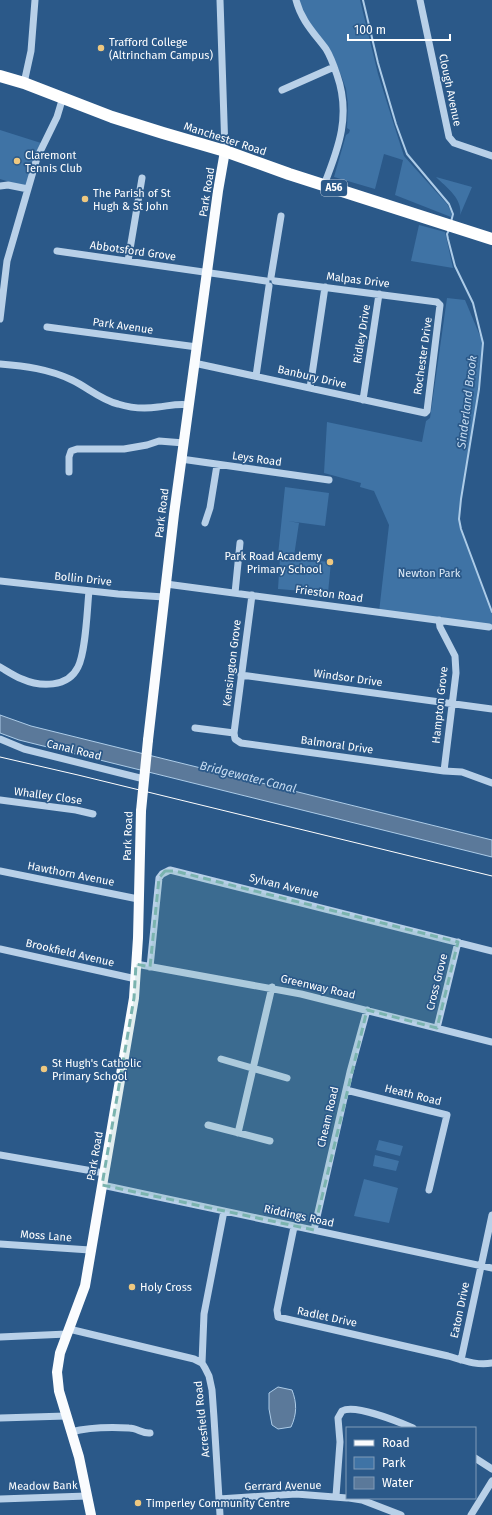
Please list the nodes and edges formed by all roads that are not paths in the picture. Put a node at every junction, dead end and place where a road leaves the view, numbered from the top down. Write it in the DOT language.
graph roads {
  1 [pos="35,0"];
  2 [pos="220,0"];
  3 [pos="296,0"];
  4 [pos="420,0"];
  5 [pos="334,67"];
  6 [pos="0,76"];
  7 [pos="24,83"];
  8 [pos="282,90"];
  9 [pos="63,97"];
  10 [pos="225,151"];
  11 [pos="492,156"];
  12 [pos="142,178"];
  13 [pos="324,185"];
  14 [pos="0,186"];
  15 [pos="28,189"];
  16 [pos="281,216"];
  17 [pos="492,239"];
  18 [pos="57,251"];
  19 [pos="128,261"];
  20 [pos="207,272"];
  21 [pos="270,281"];
  22 [pos="325,287"];
  23 [pos="379,294"];
  24 [pos="437,302"];
  25 [pos="0,319"];
  26 [pos="47,327"];
  27 [pos="196,347"];
  28 [pos="194,363"];
  29 [pos="0,364"];
  30 [pos="256,376"];
  31 [pos="310,388"];
  32 [pos="363,400"];
  33 [pos="189,405"];
  34 [pos="425,413"];
  35 [pos="184,443"];
  36 [pos="181,459"];
  37 [pos="217,465"];
  38 [pos="69,472"];
  39 [pos="329,480"];
  40 [pos="205,523"];
  41 [pos="240,544"];
  42 [pos="0,581"];
  43 [pos="166,584"];
  44 [pos="89,591"];
  45 [pos="235,593"];
  46 [pos="252,595"];
  47 [pos="164,597"];
  48 [pos="439,620"];
  49 [pos="489,627"];
  50 [pos="0,667"];
  51 [pos="241,675"];
  52 [pos="452,703"];
  53 [pos="492,709"];
  54 [pos="195,728"];
  55 [pos="234,733"];
  56 [pos="0,738"];
  57 [pos="444,771"];
  58 [pos="144,779"];
  59 [pos="492,783"];
  60 [pos="0,800"];
  61 [pos="93,814"];
  62 [pos="0,871"];
  63 [pos="138,899"];
  64 [pos="458,942"];
  65 [pos="0,949"];
  66 [pos="492,951"];
  67 [pos="136,964"];
  68 [pos="150,967"];
  69 [pos="136,979"];
  70 [pos="272,987"];
  71 [pos="367,1010"];
  72 [pos="437,1028"];
  73 [pos="492,1042"];
  74 [pos="221,1059"];
  75 [pos="254,1068"];
  76 [pos="286,1078"];
  77 [pos="346,1090"];
  78 [pos="208,1125"];
  79 [pos="238,1133"];
  80 [pos="270,1142"];
  81 [pos="0,1155"];
  82 [pos="104,1173"];
  83 [pos="102,1185"];
  84 [pos="429,1190"];
  85 [pos="224,1211"];
  86 [pos="492,1215"];
  87 [pos="294,1227"];
  88 [pos="314,1230"];
  89 [pos="0,1244"];
  90 [pos="90,1250"];
  91 [pos="481,1266"];
  92 [pos="492,1268"];
  93 [pos="68,1331"];
  94 [pos="0,1337"];
  95 [pos="461,1360"];
  96 [pos="202,1363"];
  97 [pos="492,1363"];
  98 [pos="66,1416"];
  99 [pos="0,1418"];
  100 [pos="410,1427"];
  101 [pos="71,1432"];
  102 [pos="149,1435"];
  103 [pos="476,1459"];
  104 [pos="492,1469"];
  105 [pos="492,1481"];
  106 [pos="87,1496"];
  107 [pos="336,1496"];
  108 [pos="0,1498"];
  109 [pos="346,1498"];
  110 [pos="218,1499"];
  111 [pos="355,1499"];
  112 [pos="91,1515"];
  113 [pos="220,1515"];
  114 [pos="401,1515"];
  115 [pos="470,1515"];
  1 -- 7 [label="street"];
  2 -- 10 [label="street"];
  3 -- 5 [label="street"];
  4 -- 11 [label="street, Clough Avenue"];
  5 -- 8 [label="street"];
  5 -- 13 [label="street"];
  6 -- 7 [label="highway, Manchester Road / A56"];
  7 -- 9 [label="highway, Manchester Road / A56"];
  9 -- 10 [label="highway, Manchester Road / A56"];
  9 -- 15 [label="street"];
  10 -- 13 [label="highway, Manchester Road / A56"];
  10 -- 20 [label="main road, Park Road"];
  12 -- 19 [label="street"];
  13 -- 17 [label="highway, Manchester Road / A56"];
  14 -- 15 [label="street"];
  15 -- 25 [label="street"];
  16 -- 21 [label="street"];
  18 -- 19 [label="street, Abbotsford Grove"];
  19 -- 20 [label="street, Abbotsford Grove"];
  20 -- 21 [label="street, Malpas Drive"];
  20 -- 27 [label="main road, Park Road"];
  21 -- 22 [label="street, Malpas Drive"];
  21 -- 30 [label="street"];
  22 -- 23 [label="street, Malpas Drive"];
  22 -- 31 [label="street"];
  23 -- 24 [label="street, Malpas Drive"];
  23 -- 32 [label="street, Ridley Drive"];
  24 -- 34 [label="street, Rochester Drive"];
  26 -- 27 [label="street, Park Avenue"];
  27 -- 28 [label="main road, Park Road"];
  28 -- 30 [label="street, Banbury Drive"];
  28 -- 33 [label="main road, Park Road"];
  29 -- 33 [label="street"];
  30 -- 31 [label="street, Banbury Drive"];
  31 -- 32 [label="street, Banbury Drive"];
  32 -- 34 [label="street, Banbury Drive"];
  33 -- 35 [label="main road, Park Road"];
  35 -- 36 [label="main road, Park Road"];
  35 -- 38 [label="street"];
  36 -- 37 [label="street, Leys Road"];
  36 -- 43 [label="main road, Park Road"];
  37 -- 39 [label="street, Leys Road"];
  37 -- 40 [label="street"];
  41 -- 45 [label="street"];
  42 -- 44 [label="street, Bollin Drive"];
  43 -- 45 [label="street, Frieston Road"];
  43 -- 47 [label="main road, Park Road"];
  44 -- 47 [label="street, Bollin Drive"];
  44 -- 50 [label="street"];
  45 -- 46 [label="street, Frieston Road"];
  46 -- 48 [label="street, Frieston Road"];
  46 -- 51 [label="street, Kensington Grove"];
  47 -- 58 [label="main road, Park Road, bridge"];
  48 -- 49 [label="street, Frieston Road"];
  48 -- 52 [label="street, Hampton Grove"];
  51 -- 52 [label="street, Windsor Drive"];
  51 -- 55 [label="street, Kensington Grove"];
  52 -- 53 [label="street, Windsor Drive"];
  52 -- 57 [label="street, Hampton Grove"];
  54 -- 55 [label="street"];
  55 -- 57 [label="street, Balmoral Drive"];
  56 -- 58 [label="street, Canal Road"];
  57 -- 59 [label="street"];
  58 -- 63 [label="main road, Park Road, bridge"];
  60 -- 61 [label="street, Whalley Close"];
  62 -- 63 [label="street, Hawthorn Avenue"];
  63 -- 67 [label="main road, Park Road"];
  64 -- 66 [label="street, Sylvan Avenue"];
  64 -- 68 [label="street, Sylvan Avenue"];
  64 -- 72 [label="street, Cross Grove"];
  65 -- 69 [label="street, Brookfield Avenue"];
  67 -- 68 [label="street, Greenway Road"];
  67 -- 69 [label="main road, Park Road"];
  68 -- 70 [label="street, Greenway Road"];
  69 -- 82 [label="main road, Park Road"];
  70 -- 71 [label="street, Greenway Road"];
  70 -- 75 [label="street"];
  71 -- 72 [label="street, Greenway Road"];
  71 -- 77 [label="street, Cheam Road"];
  72 -- 73 [label="street, Greenway Road"];
  74 -- 75 [label="street"];
  75 -- 76 [label="street"];
  75 -- 79 [label="street"];
  77 -- 84 [label="street, Heath Road"];
  77 -- 88 [label="street, Cheam Road"];
  78 -- 79 [label="street"];
  79 -- 80 [label="street"];
  81 -- 82 [label="street"];
  82 -- 83 [label="main road, Park Road"];
  83 -- 85 [label="street, Riddings Road"];
  83 -- 90 [label="main road, Park Road"];
  85 -- 87 [label="street, Riddings Road"];
  85 -- 96 [label="street"];
  86 -- 91 [label="street, Eaton Drive"];
  87 -- 88 [label="street, Riddings Road"];
  87 -- 95 [label="street, Radlet Drive"];
  88 -- 91 [label="street, Riddings Road"];
  89 -- 90 [label="street, Moss Lane"];
  90 -- 93 [label="main road, Park Road"];
  91 -- 92 [label="street, Riddings Road"];
  91 -- 95 [label="street, Eaton Drive"];
  93 -- 94 [label="street"];
  93 -- 96 [label="street"];
  93 -- 98 [label="main road, Park Road"];
  95 -- 97 [label="street"];
  96 -- 110 [label="street, Acresfield Road"];
  98 -- 99 [label="street"];
  98 -- 101 [label="main road, Park Road"];
  100 -- 107 [label="street"];
  101 -- 102 [label="street"];
  101 -- 106 [label="main road, Park Road"];
  103 -- 104 [label="street"];
  105 -- 115 [label="street"];
  106 -- 108 [label="street, Meadow Bank"];
  106 -- 112 [label="main road, Park Road"];
  107 -- 109 [label="street, Gerrard Avenue"];
  107 -- 110 [label="street, Gerrard Avenue"];
  110 -- 113 [label="street, Acresfield Road"];
  111 -- 114 [label="street, Gerrard Avenue"];
}
